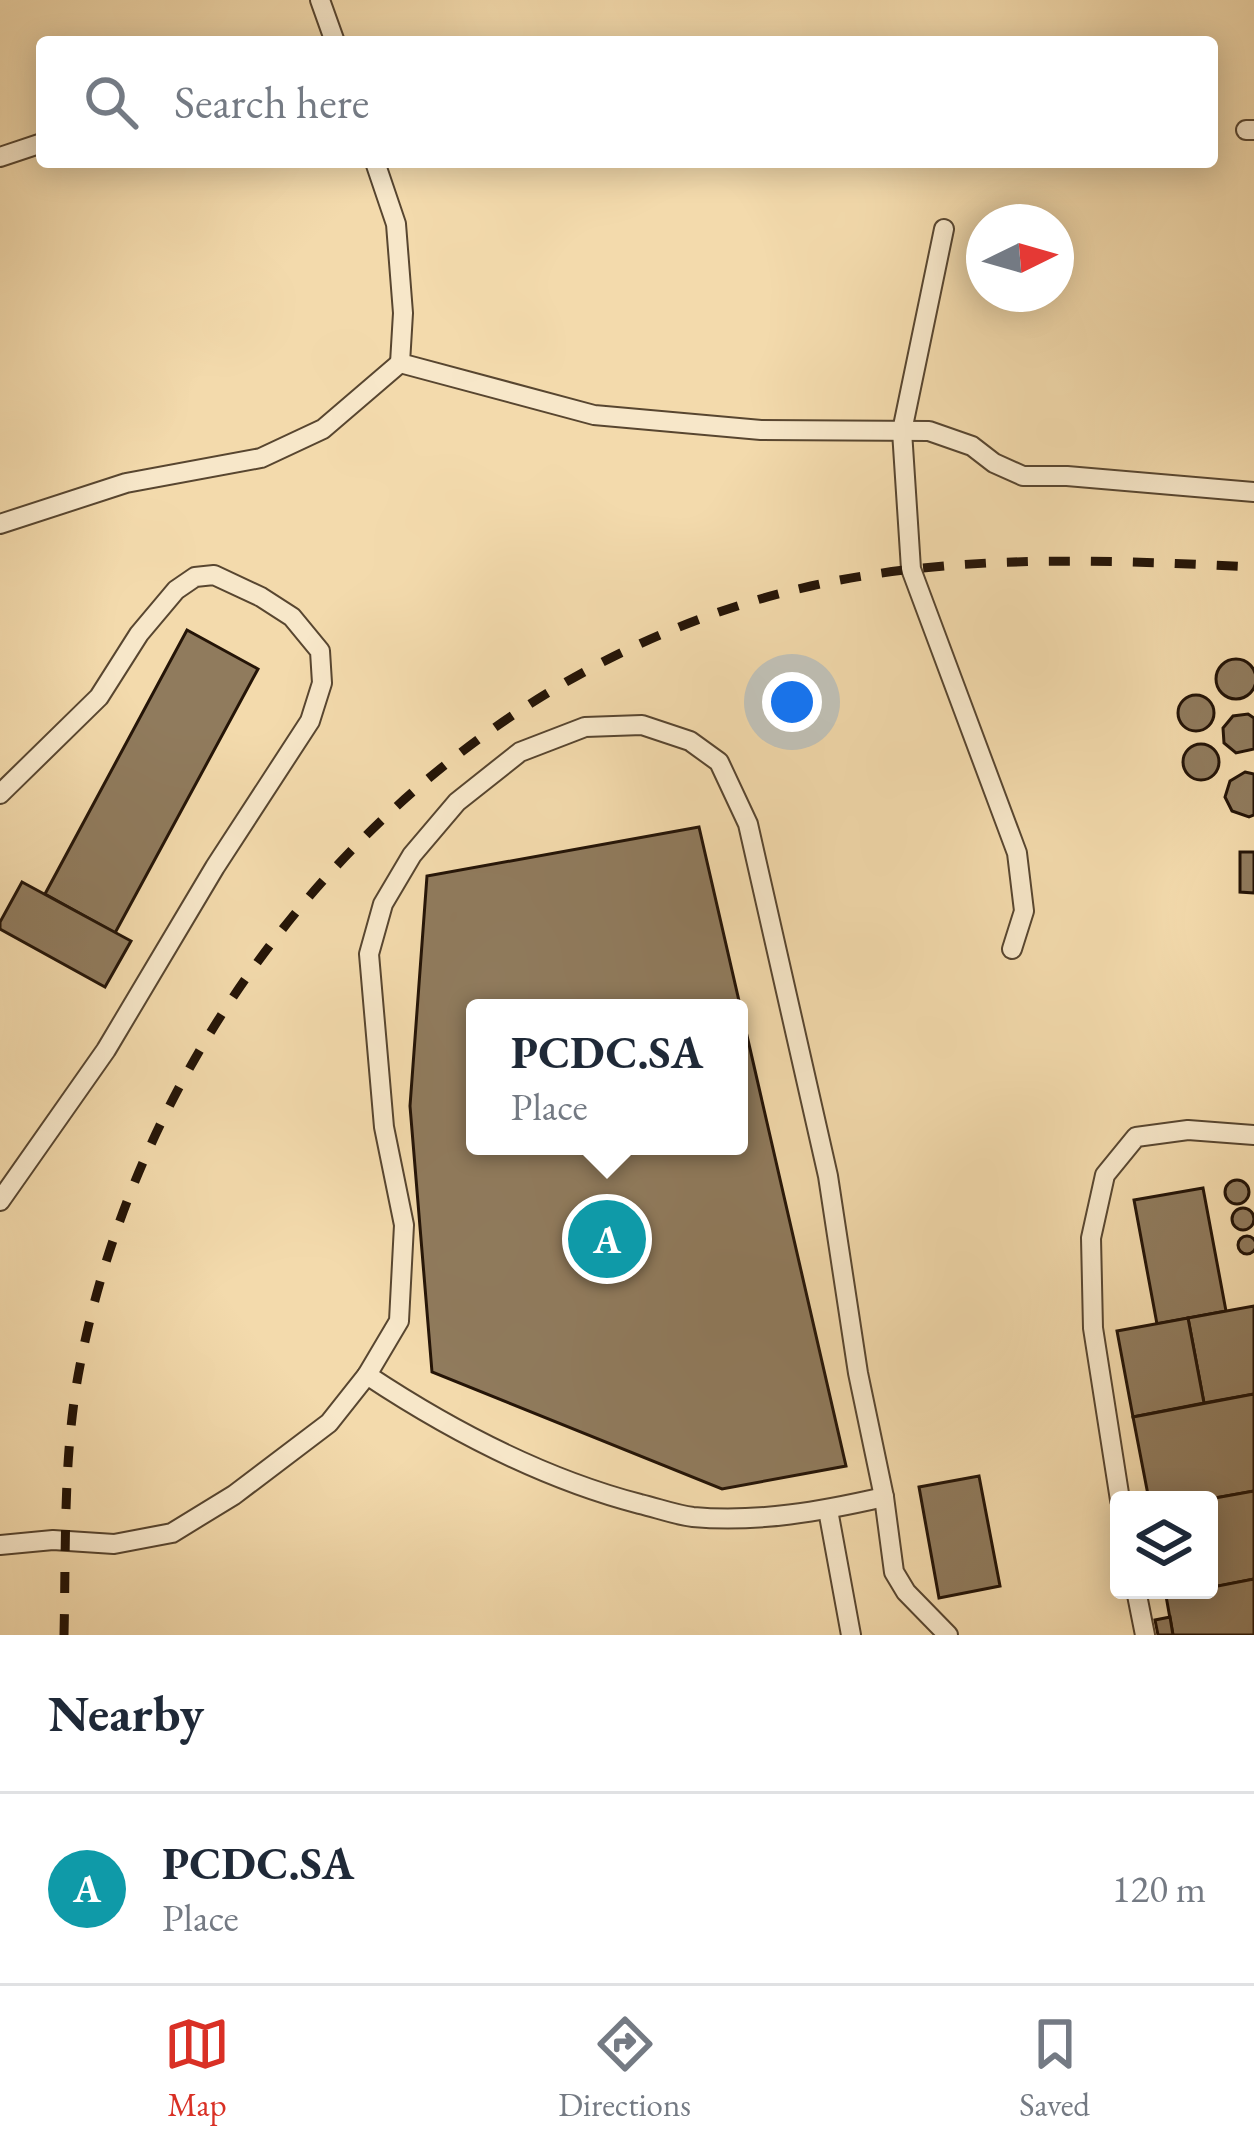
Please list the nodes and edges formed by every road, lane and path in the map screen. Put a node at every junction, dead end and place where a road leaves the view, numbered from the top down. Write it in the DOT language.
graph roads {
  1 [pos="320,0"];
  2 [pos="332,36"];
  3 [pos="36,144"];
  4 [pos="0,157"];
  5 [pos="377,168"];
  6 [pos="944,229"];
  7 [pos="400,363"];
  8 [pos="902,431"];
  9 [pos="1254,492"];
  10 [pos="0,524"];
  11 [pos="0,794"];
  12 [pos="1012,950"];
  13 [pos="1254,1136"];
  14 [pos="0,1201"];
  15 [pos="368,1375"];
  16 [pos="1119,1491"];
  17 [pos="884,1497"];
  18 [pos="828,1510"];
  19 [pos="0,1545"];
  20 [pos="1138,1599"];
  21 [pos="851,1635"];
  22 [pos="948,1635"];
  23 [pos="1145,1635"];
  1 -- 2 [label="lane"];
  3 -- 4 [label="lane"];
  5 -- 7 [label="lane"];
  6 -- 8 [label="lane"];
  7 -- 8 [label="lane"];
  7 -- 10 [label="lane"];
  8 -- 9 [label="lane"];
  8 -- 12 [label="lane"];
  11 -- 14 [label="lane"];
  13 -- 16 [label="lane"];
  15 -- 17 [label="lane"];
  15 -- 18 [label="lane"];
  15 -- 19 [label="lane"];
  17 -- 18 [label="lane"];
  17 -- 22 [label="lane"];
  18 -- 21 [label="lane"];
  20 -- 23 [label="lane"];
}
